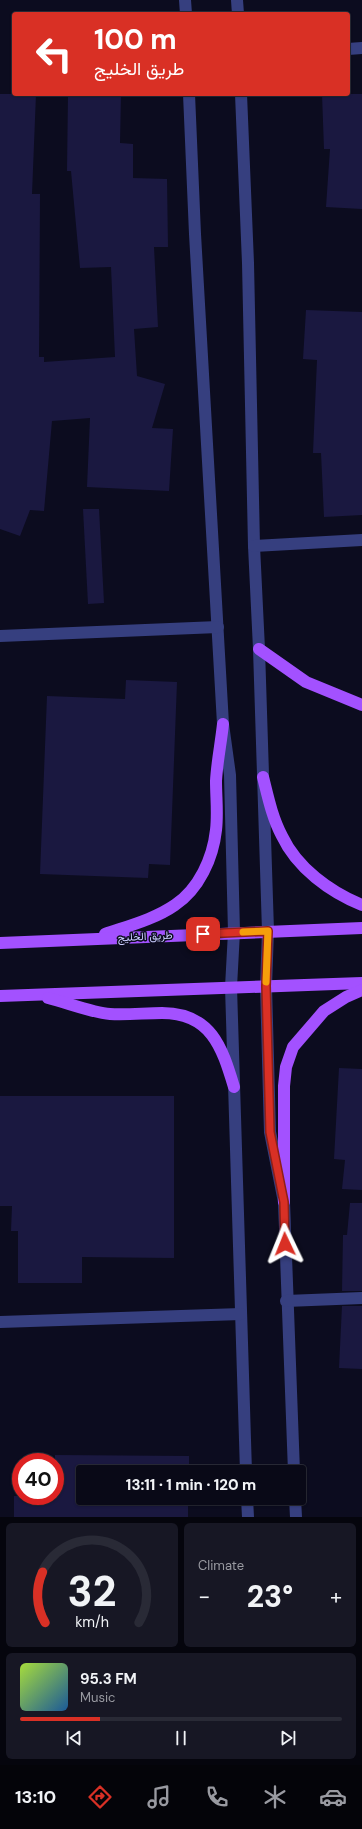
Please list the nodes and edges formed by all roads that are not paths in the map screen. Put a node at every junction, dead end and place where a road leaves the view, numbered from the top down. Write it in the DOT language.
graph roads {
  1 [pos="185,0"];
  2 [pos="237,0"];
  3 [pos="186,12"];
  4 [pos="238,12"];
  5 [pos="362,48"];
  6 [pos="350,49"];
  7 [pos="189,96"];
  8 [pos="241,96"];
  9 [pos="362,540"];
  10 [pos="254,546"];
  11 [pos="218,627"];
  12 [pos="0,636"];
  13 [pos="259,649"];
  14 [pos="362,705"];
  15 [pos="223,724"];
  16 [pos="263,777"];
  17 [pos="362,905"];
  18 [pos="362,928"];
  19 [pos="268,931"];
  20 [pos="234,932"];
  21 [pos="94,939"];
  22 [pos="0,943"];
  23 [pos="362,983"];
  24 [pos="266,986"];
  25 [pos="231,987"];
  26 [pos="362,990"];
  27 [pos="35,994"];
  28 [pos="0,996"];
  29 [pos="234,1087"];
  30 [pos="284,1202"];
  31 [pos="362,1298"];
  32 [pos="286,1301"];
  33 [pos="241,1314"];
  34 [pos="0,1322"];
  35 [pos="246,1465"];
  36 [pos="294,1465"];
  37 [pos="247,1505"];
  38 [pos="295,1505"];
  39 [pos="248,1517"];
  40 [pos="296,1517"];
  1 -- 3 [label="street"];
  2 -- 4 [label="street"];
  5 -- 6 [label="street"];
  7 -- 11 [label="street"];
  8 -- 10 [label="street"];
  9 -- 10 [label="street"];
  10 -- 13 [label="street"];
  11 -- 12 [label="street"];
  11 -- 15 [label="street"];
  13 -- 14 [label="main road"];
  13 -- 16 [label="street"];
  15 -- 20 [label="street"];
  15 -- 21 [label="main road"];
  16 -- 17 [label="main road"];
  16 -- 19 [label="street"];
  18 -- 19 [label="main road, طريق الخليج"];
  19 -- 20 [label="main road, طريق الخليج"];
  19 -- 24 [label="street"];
  20 -- 21 [label="main road, طريق الخليج"];
  20 -- 25 [label="street"];
  21 -- 22 [label="main road, طريق الخليج"];
  23 -- 24 [label="main road"];
  24 -- 25 [label="main road"];
  24 -- 30 [label="street"];
  25 -- 27 [label="main road"];
  25 -- 29 [label="street"];
  26 -- 30 [label="main road"];
  27 -- 28 [label="main road"];
  27 -- 29 [label="main road"];
  29 -- 33 [label="street"];
  30 -- 32 [label="street"];
  31 -- 32 [label="street"];
  32 -- 36 [label="street"];
  33 -- 34 [label="street"];
  33 -- 35 [label="street"];
  37 -- 39 [label="street"];
  38 -- 40 [label="street"];
}
